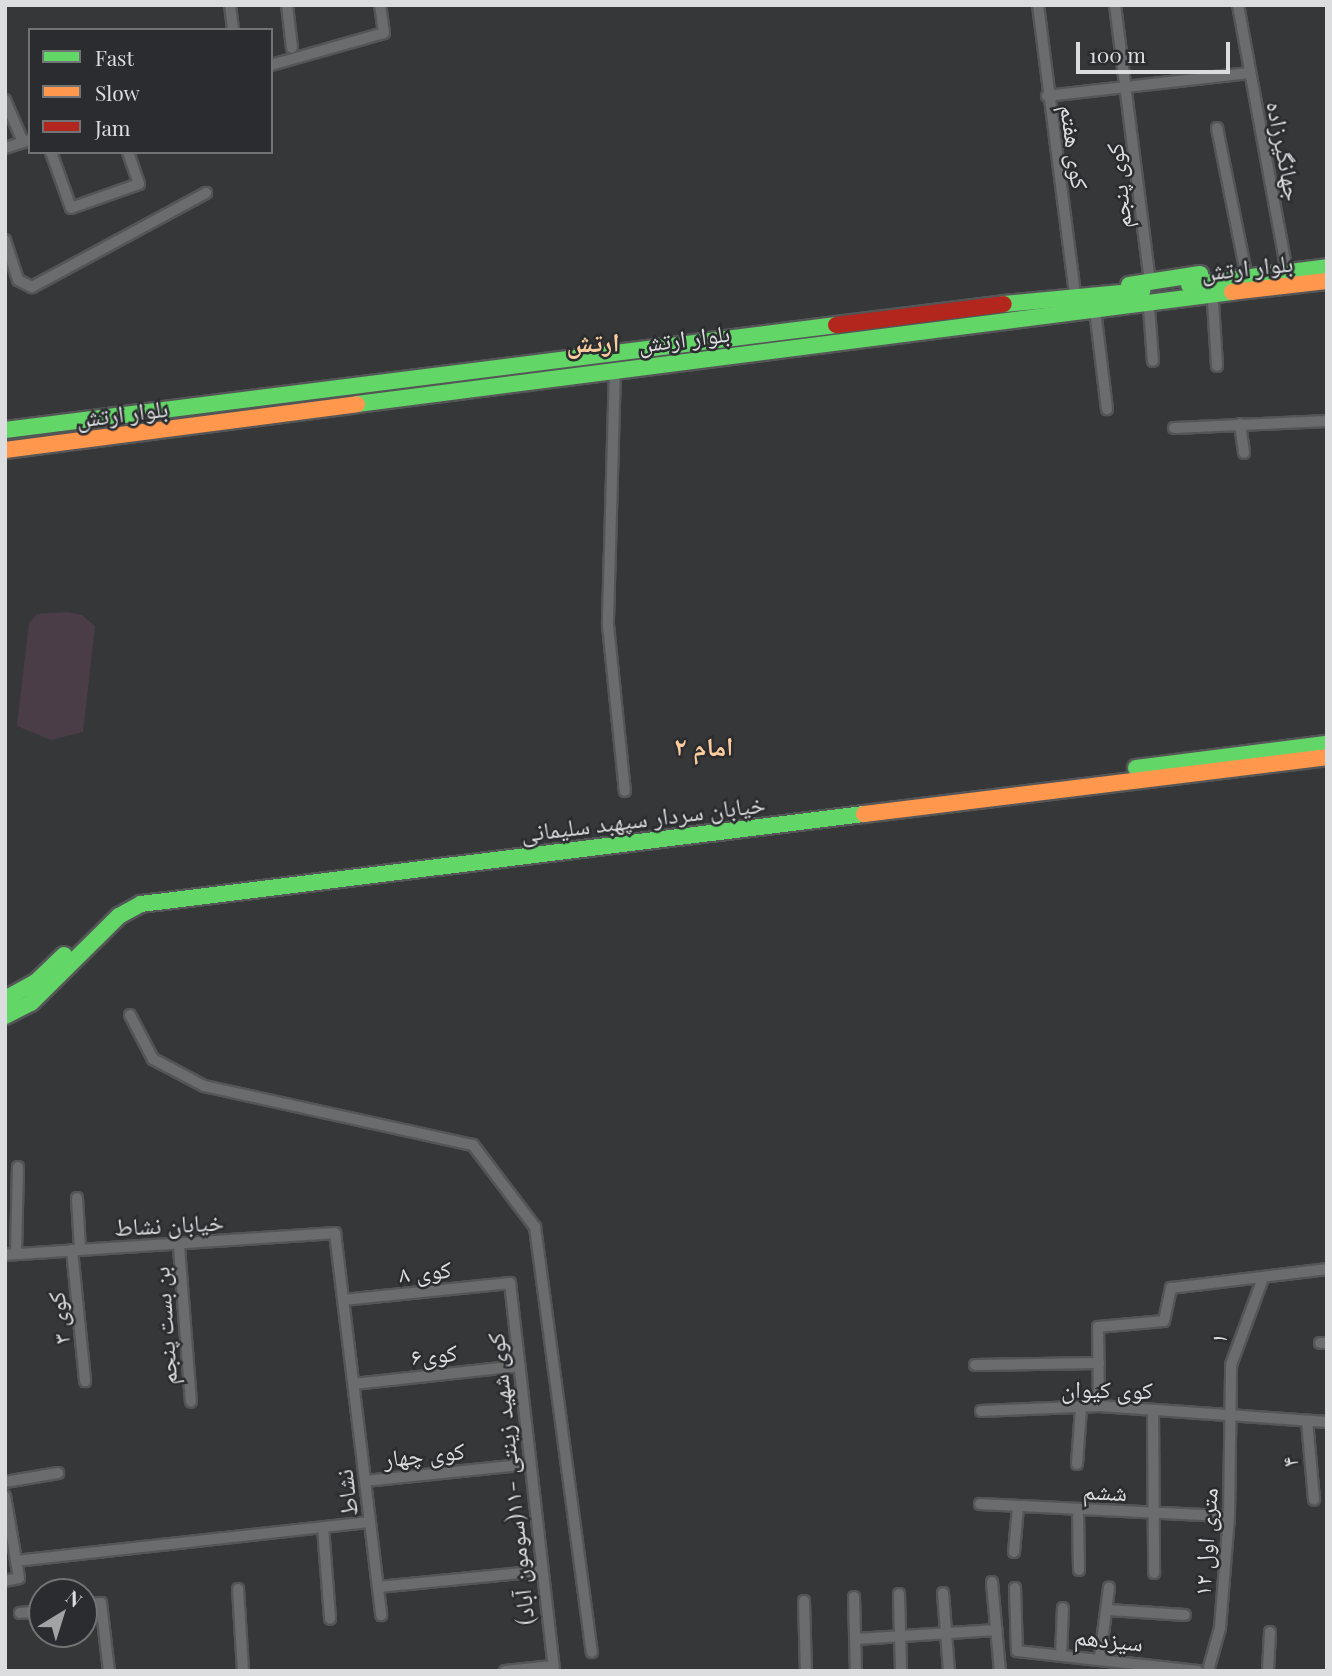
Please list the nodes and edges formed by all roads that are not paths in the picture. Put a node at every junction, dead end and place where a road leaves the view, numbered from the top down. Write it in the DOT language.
graph roads {
  1 [pos="230,5"];
  2 [pos="286,5"];
  3 [pos="380,5"];
  4 [pos="1038,5"];
  5 [pos="1115,5"];
  6 [pos="1237,5"];
  7 [pos="233,28"];
  8 [pos="292,48"];
  9 [pos="273,64"];
  10 [pos="1249,72"];
  11 [pos="1128,86"];
  12 [pos="1047,96"];
  13 [pos="5,100"];
  14 [pos="1217,128"];
  15 [pos="26,141"];
  16 [pos="5,148"];
  17 [pos="52,154"];
  18 [pos="129,154"];
  19 [pos="206,193"];
  20 [pos="5,240"];
  21 [pos="1327,258"];
  22 [pos="1285,262"];
  23 [pos="1327,267"];
  24 [pos="1245,268"];
  25 [pos="1150,281"];
  26 [pos="1327,281"];
  27 [pos="1327,290"];
  28 [pos="1076,302"];
  29 [pos="1213,302"];
  30 [pos="1149,308"];
  31 [pos="1095,310"];
  32 [pos="613,352"];
  33 [pos="1153,361"];
  34 [pos="1217,366"];
  35 [pos="615,369"];
  36 [pos="1107,409"];
  37 [pos="89,421"];
  38 [pos="1327,421"];
  39 [pos="1240,424"];
  40 [pos="1174,428"];
  41 [pos="5,430"];
  42 [pos="91,440"];
  43 [pos="5,450"];
  44 [pos="1244,453"];
  45 [pos="1327,744"];
  46 [pos="1327,757"];
  47 [pos="625,791"];
  48 [pos="5,999"];
  49 [pos="5,1016"];
  50 [pos="130,1016"];
  51 [pos="18,1167"];
  52 [pos="77,1198"];
  53 [pos="335,1233"];
  54 [pos="179,1247"];
  55 [pos="76,1250"];
  56 [pos="11,1255"];
  57 [pos="1327,1269"];
  58 [pos="1263,1278"];
  59 [pos="510,1283"];
  60 [pos="343,1300"];
  61 [pos="1099,1363"];
  62 [pos="975,1365"];
  63 [pos="519,1366"];
  64 [pos="85,1381"];
  65 [pos="354,1384"];
  66 [pos="191,1402"];
  67 [pos="1099,1406"];
  68 [pos="1081,1408"];
  69 [pos="981,1411"];
  70 [pos="1153,1411"];
  71 [pos="1231,1414"];
  72 [pos="1307,1421"];
  73 [pos="1327,1422"];
  74 [pos="529,1464"];
  75 [pos="1077,1464"];
  76 [pos="58,1473"];
  77 [pos="365,1481"];
  78 [pos="5,1482"];
  79 [pos="5,1496"];
  80 [pos="1314,1500"];
  81 [pos="980,1504"];
  82 [pos="1018,1507"];
  83 [pos="1078,1512"];
  84 [pos="1152,1514"];
  85 [pos="1230,1516"];
  86 [pos="370,1521"];
  87 [pos="323,1527"];
  88 [pos="1014,1552"];
  89 [pos="16,1561"];
  90 [pos="1079,1570"];
  91 [pos="540,1571"];
  92 [pos="1154,1573"];
  93 [pos="5,1581"];
  94 [pos="992,1582"];
  95 [pos="378,1587"];
  96 [pos="1015,1588"];
  97 [pos="1109,1588"];
  98 [pos="238,1589"];
  99 [pos="943,1593"];
  100 [pos="899,1594"];
  101 [pos="854,1597"];
  102 [pos="804,1601"];
  103 [pos="98,1603"];
  104 [pos="1063,1608"];
  105 [pos="1108,1609"];
  106 [pos="28,1612"];
  107 [pos="20,1613"];
  108 [pos="381,1615"];
  109 [pos="1185,1615"];
  110 [pos="330,1619"];
  111 [pos="997,1630"];
  112 [pos="1270,1632"];
  113 [pos="946,1633"];
  114 [pos="900,1636"];
  115 [pos="856,1639"];
  116 [pos="592,1652"];
  117 [pos="1062,1655"];
  118 [pos="1100,1657"];
  119 [pos="554,1669"];
  120 [pos="109,1671"];
  121 [pos="243,1671"];
  122 [pos="505,1671"];
  123 [pos="806,1671"];
  124 [pos="856,1671"];
  125 [pos="901,1671"];
  126 [pos="949,1671"];
  127 [pos="1000,1671"];
  128 [pos="1198,1671"];
  129 [pos="1208,1671"];
  130 [pos="1268,1671"];
  1 -- 7 [label="street"];
  2 -- 8 [label="street"];
  3 -- 9 [label="street"];
  4 -- 12 [label="street, کوی هفتم"];
  5 -- 11 [label="street, کوی پنجم"];
  6 -- 10 [label="street, جهانگیرزاده"];
  10 -- 11 [label="street"];
  10 -- 22 [label="street, جهانگیرزاده"];
  11 -- 12 [label="street"];
  11 -- 25 [label="street, کوی پنجم"];
  12 -- 28 [label="street, کوی هفتم"];
  13 -- 15 [label="street"];
  14 -- 24 [label="street"];
  15 -- 16 [label="street"];
  17 -- 18 [label="street"];
  19 -- 20 [label="street"];
  21 -- 22 [label="main road"];
  22 -- 24 [label="main road"];
  23 -- 28 [label="main road, بلوار ارتش"];
  24 -- 25 [label="main road"];
  25 -- 28 [label="main road"];
  26 -- 28 [label="main road, بلوار ارتش"];
  27 -- 29 [label="main road"];
  28 -- 31 [label="main road"];
  28 -- 32 [label="main road, بلوار ارتش"];
  28 -- 35 [label="main road, بلوار ارتش"];
  29 -- 30 [label="main road"];
  29 -- 34 [label="street"];
  30 -- 31 [label="main road"];
  30 -- 33 [label="street"];
  31 -- 36 [label="street"];
  32 -- 35 [label="main road"];
  32 -- 37 [label="main road, بلوار ارتش"];
  35 -- 42 [label="main road, بلوار ارتش"];
  35 -- 47 [label="street"];
  37 -- 41 [label="main road, بلوار ارتش"];
  37 -- 42 [label="main road"];
  38 -- 39 [label="street"];
  39 -- 40 [label="street"];
  39 -- 44 [label="street"];
  42 -- 43 [label="main road, بلوار ارتش"];
  45 -- 48 [label="main road, خیابان سردار سپهبد سلیمانی"];
  46 -- 49 [label="main road, خیابان سردار سپهبد سلیمانی"];
  50 -- 116 [label="street"];
  51 -- 56 [label="street"];
  52 -- 55 [label="street"];
  53 -- 54 [label="street, خیابان نشاط"];
  53 -- 60 [label="street, نشاط"];
  54 -- 55 [label="street, خیابان نشاط"];
  54 -- 66 [label="street, بن بست پنجم"];
  55 -- 56 [label="street, خیابان نشاط"];
  55 -- 64 [label="street, کوی ۳"];
  57 -- 58 [label="street"];
  58 -- 61 [label="street"];
  58 -- 71 [label="street, ۱"];
  59 -- 60 [label="street, کوی ۸"];
  59 -- 63 [label="street, کوی شهید زینتی -۱۱(سومون آباد)"];
  60 -- 65 [label="street, نشاط"];
  61 -- 62 [label="street"];
  61 -- 67 [label="street"];
  63 -- 65 [label="street, کوی۶"];
  63 -- 74 [label="street, کوی شهید زینتی -۱۱(سومون آباد)"];
  65 -- 77 [label="street, نشاط"];
  67 -- 68 [label="street, کوی کیوان"];
  67 -- 70 [label="street, کوی کیوان"];
  68 -- 69 [label="street, کوی کیوان"];
  68 -- 75 [label="street"];
  70 -- 71 [label="street, کوی کیوان"];
  70 -- 84 [label="street"];
  71 -- 72 [label="street, کوی کیوان"];
  71 -- 85 [label="street, ۱۲ متری اول"];
  72 -- 73 [label="street, کوی کیوان"];
  72 -- 80 [label="street, ۴"];
  74 -- 77 [label="street, کوی چهار"];
  74 -- 91 [label="street, کوی شهید زینتی -۱۱(سومون آباد)"];
  76 -- 78 [label="street"];
  77 -- 86 [label="street, نشاط"];
  79 -- 89 [label="street"];
  81 -- 82 [label="street, ششم"];
  82 -- 83 [label="street, ششم"];
  82 -- 88 [label="street"];
  83 -- 84 [label="street, ششم"];
  83 -- 90 [label="street"];
  84 -- 85 [label="street, ششم"];
  84 -- 92 [label="street"];
  85 -- 129 [label="street, ۱۲ متری اول"];
  86 -- 87 [label="street"];
  86 -- 95 [label="street, نشاط"];
  87 -- 89 [label="street"];
  87 -- 110 [label="street"];
  89 -- 93 [label="street"];
  91 -- 95 [label="street"];
  91 -- 119 [label="street, کوی شهید زینتی -۱۱(سومون آباد)"];
  94 -- 111 [label="street"];
  95 -- 108 [label="street, نشاط"];
  96 -- 117 [label="street, سیزدهم"];
  97 -- 105 [label="street"];
  98 -- 121 [label="street"];
  99 -- 113 [label="street"];
  100 -- 114 [label="street"];
  101 -- 115 [label="street"];
  102 -- 123 [label="street"];
  103 -- 120 [label="street"];
  104 -- 117 [label="street"];
  105 -- 109 [label="street"];
  105 -- 118 [label="street"];
  106 -- 107 [label="street"];
  111 -- 113 [label="street"];
  111 -- 127 [label="street"];
  112 -- 130 [label="street"];
  113 -- 114 [label="street"];
  113 -- 126 [label="street"];
  114 -- 115 [label="street"];
  114 -- 125 [label="street"];
  115 -- 124 [label="street"];
  117 -- 118 [label="street, سیزدهم"];
  118 -- 128 [label="street, سیزدهم"];
  119 -- 122 [label="street"];
}
